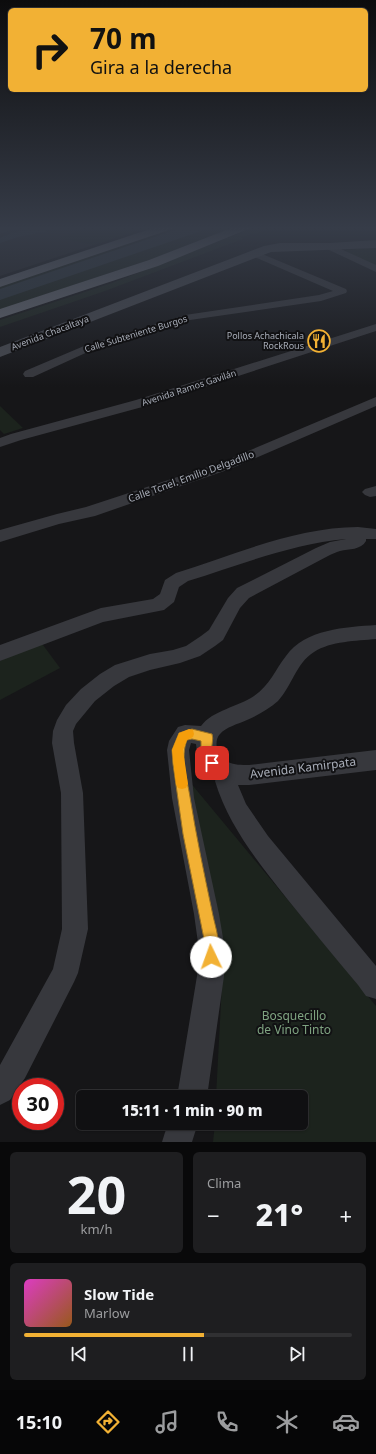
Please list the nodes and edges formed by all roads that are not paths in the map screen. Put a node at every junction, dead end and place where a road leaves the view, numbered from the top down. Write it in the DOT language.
graph roads {
  1 [pos="103,280"];
  2 [pos="187,280"];
  3 [pos="317,280"];
  4 [pos="0,314"];
  5 [pos="376,327"];
  6 [pos="0,352"];
  7 [pos="29,374"];
  8 [pos="376,401"];
  9 [pos="0,443"];
  10 [pos="366,533"];
  11 [pos="0,536"];
  12 [pos="376,632"];
  13 [pos="0,653"];
  14 [pos="208,737"];
  15 [pos="376,760"];
  16 [pos="230,775"];
  17 [pos="376,986"];
  18 [pos="0,1090"];
  19 [pos="193,1090"];
  20 [pos="181,1130"];
  21 [pos="177,1142"];
  1 -- 4 [label="highway"];
  2 -- 6 [label="street, Avenida Chacaltaya"];
  3 -- 7 [label="street, Calle Subteniente Burgos"];
  5 -- 9 [label="street, Avenida Ramos Gavilán"];
  8 -- 11 [label="street, Calle Tcnel. Emilio Delgadillo"];
  10 -- 13 [label="street"];
  10 -- 18 [label="street"];
  12 -- 14 [label="street"];
  14 -- 16 [label="street"];
  14 -- 19 [label="street"];
  15 -- 16 [label="street, Avenida Kamirpata"];
  16 -- 17 [label="street"];
  20 -- 21 [label="street"];
}
